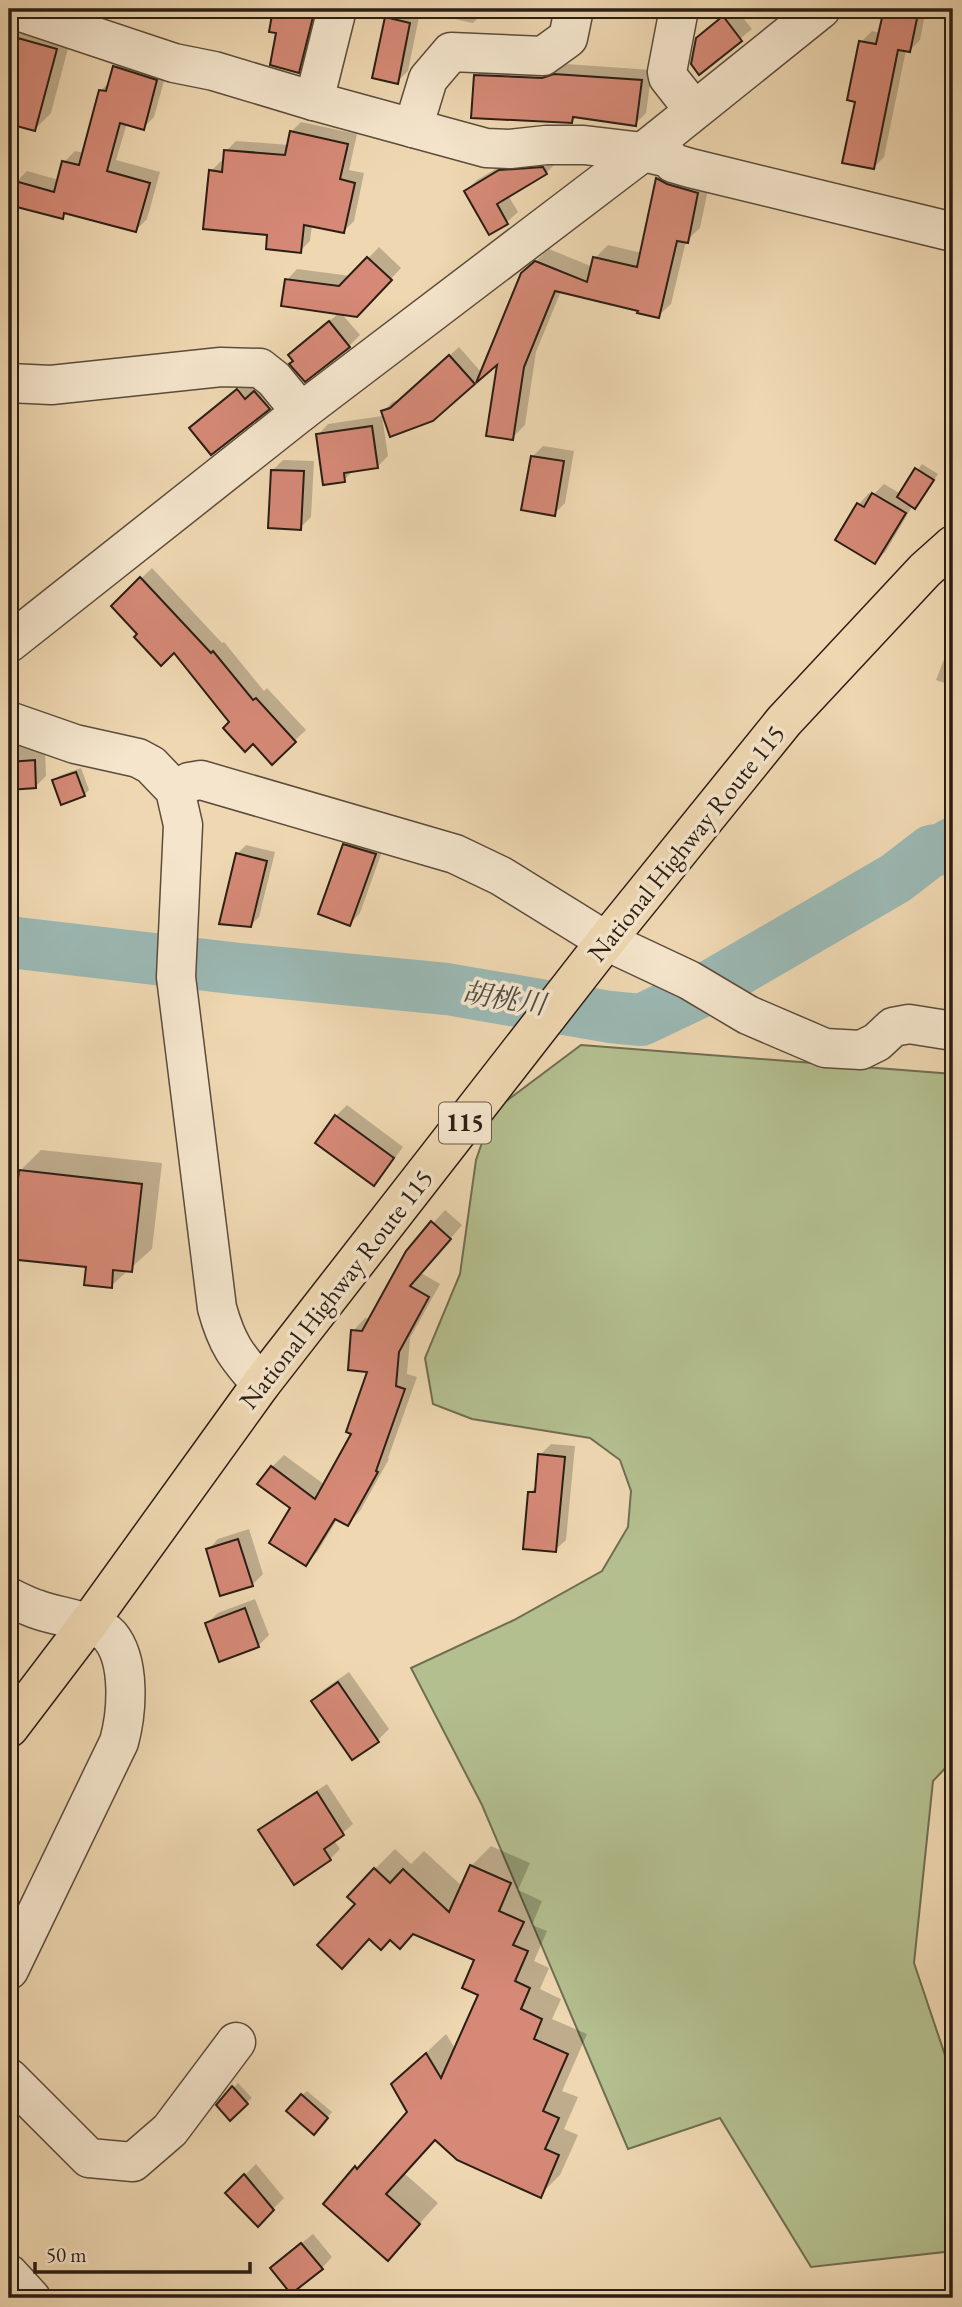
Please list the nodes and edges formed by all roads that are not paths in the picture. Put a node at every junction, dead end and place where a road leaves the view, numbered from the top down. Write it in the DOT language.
graph roads {
  1 [pos="12,9"];
  2 [pos="337,9"];
  3 [pos="574,9"];
  4 [pos="679,9"];
  5 [pos="821,9"];
  6 [pos="314,101"];
  7 [pos="694,110"];
  8 [pos="413,128"];
  9 [pos="643,152"];
  10 [pos="953,232"];
  11 [pos="9,383"];
  12 [pos="301,412"];
  13 [pos="953,545"];
  14 [pos="9,643"];
  15 [pos="9,721"];
  16 [pos="174,790"];
  17 [pos="606,941"];
  18 [pos="953,1031"];
  19 [pos="261,1384"];
  20 [pos="9,1597"];
  21 [pos="88,1624"];
  22 [pos="9,1728"];
  23 [pos="9,1970"];
  24 [pos="236,2042"];
  25 [pos="9,2078"];
  26 [pos="9,2274"];
  27 [pos="31,2298"];
  1 -- 6 [label="street"];
  2 -- 6 [label="street"];
  3 -- 8 [label="street"];
  4 -- 7 [label="street"];
  5 -- 7 [label="street"];
  6 -- 8 [label="street"];
  7 -- 9 [label="street"];
  8 -- 9 [label="street"];
  9 -- 10 [label="street"];
  9 -- 12 [label="street"];
  11 -- 12 [label="street"];
  12 -- 14 [label="street"];
  13 -- 17 [label="highway, National Highway Route 115 / 115"];
  15 -- 16 [label="street"];
  16 -- 17 [label="street"];
  16 -- 19 [label="street"];
  17 -- 18 [label="street"];
  17 -- 19 [label="highway, National Highway Route 115 / 115"];
  19 -- 21 [label="highway, National Highway Route 115 / 115"];
  20 -- 21 [label="street"];
  21 -- 22 [label="highway, National Highway Route 115 / 115"];
  21 -- 23 [label="street"];
  24 -- 25 [label="street"];
  26 -- 27 [label="street"];
}
